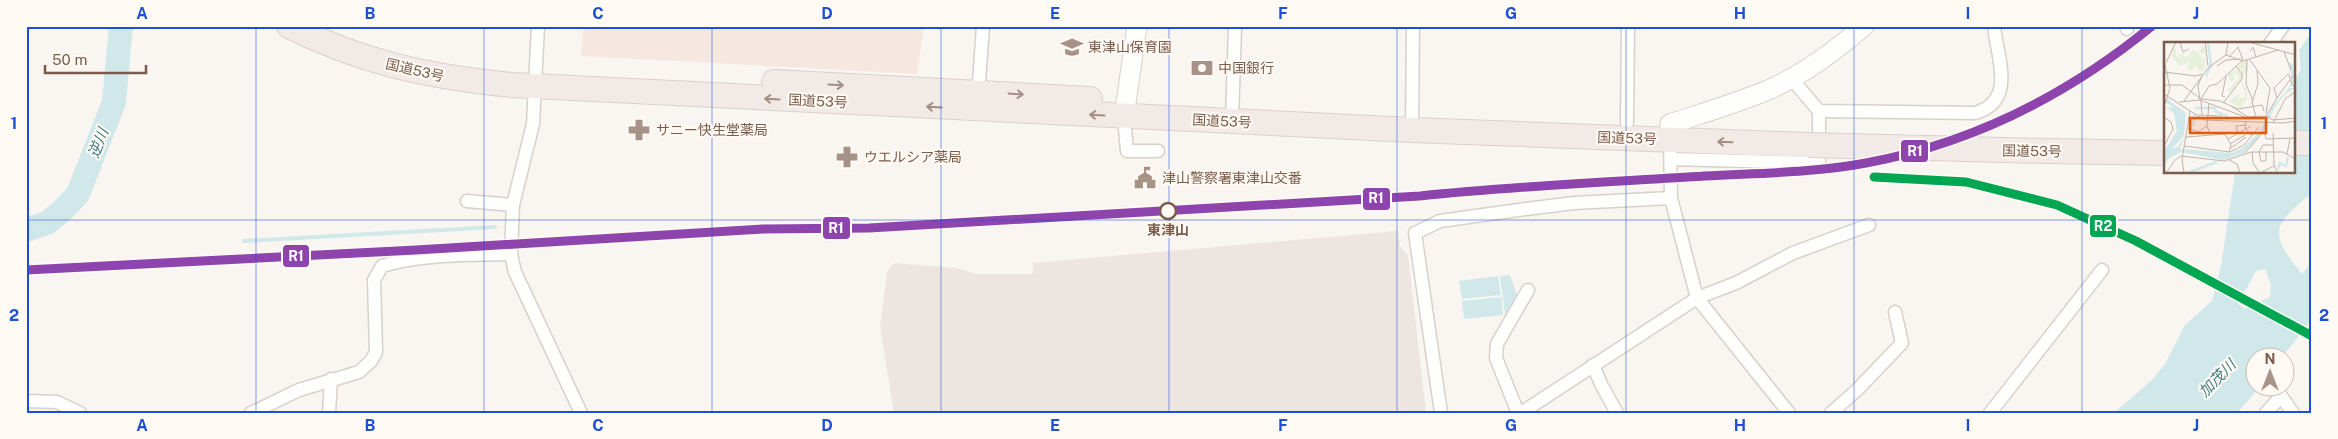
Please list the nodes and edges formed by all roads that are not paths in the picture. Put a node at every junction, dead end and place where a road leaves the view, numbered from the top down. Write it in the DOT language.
graph roads {
  1 [pos="289,26"];
  2 [pos="538,26"];
  3 [pos="983,26"];
  4 [pos="1137,26"];
  5 [pos="1235,26"];
  6 [pos="1414,26"];
  7 [pos="1628,26"];
  8 [pos="1864,26"];
  9 [pos="1994,26"];
  10 [pos="2283,26"];
  11 [pos="318,31"];
  12 [pos="2271,42"];
  13 [pos="1791,78"];
  14 [pos="536,79"];
  15 [pos="978,100"];
  16 [pos="1125,109"];
  17 [pos="1232,114"];
  18 [pos="1412,123"];
  19 [pos="1627,123"];
  20 [pos="1813,129"];
  21 [pos="2164,139"];
  22 [pos="1670,141"];
  23 [pos="2296,143"];
  24 [pos="2312,143"];
  25 [pos="2048,144"];
  26 [pos="1158,151"];
  27 [pos="2164,153"];
  28 [pos="2296,156"];
  29 [pos="2312,157"];
  30 [pos="1671,198"];
  31 [pos="467,201"];
  32 [pos="513,205"];
  33 [pos="1869,225"];
  34 [pos="511,254"];
  35 [pos="2102,270"];
  36 [pos="1528,290"];
  37 [pos="1697,298"];
  38 [pos="1895,312"];
  39 [pos="1593,365"];
  40 [pos="331,379"];
  41 [pos="26,402"];
  42 [pos="80,413"];
  43 [pos="251,413"];
  44 [pos="329,413"];
  45 [pos="580,413"];
  46 [pos="1441,413"];
  47 [pos="1519,413"];
  48 [pos="1617,413"];
  49 [pos="1788,413"];
  50 [pos="1831,413"];
  51 [pos="1990,413"];
  52 [pos="2266,413"];
  53 [pos="2293,413"];
  1 -- 11 [label="highway, 国道53号"];
  2 -- 14 [label="street"];
  3 -- 15 [label="street"];
  4 -- 16 [label="street"];
  5 -- 17 [label="street"];
  6 -- 18 [label="street"];
  7 -- 19 [label="street"];
  8 -- 13 [label="street"];
  9 -- 20 [label="street"];
  10 -- 12 [label="street"];
  11 -- 14 [label="highway, 国道53号"];
  13 -- 20 [label="street"];
  13 -- 22 [label="street"];
  14 -- 15 [label="highway, 国道53号"];
  14 -- 32 [label="street"];
  15 -- 16 [label="highway, 国道53号"];
  16 -- 17 [label="highway, 国道53号"];
  16 -- 26 [label="street"];
  17 -- 18 [label="highway, 国道53号"];
  18 -- 19 [label="highway, 国道53号"];
  18 -- 22 [label="highway, 国道53号"];
  19 -- 22 [label="highway, 国道53号"];
  20 -- 22 [label="highway, 国道53号"];
  20 -- 22 [label="street"];
  20 -- 25 [label="highway, 国道53号"];
  21 -- 25 [label="highway, 国道53号"];
  22 -- 30 [label="street"];
  23 -- 24 [label="highway"];
  25 -- 27 [label="highway, 国道53号"];
  28 -- 29 [label="highway"];
  30 -- 37 [label="street"];
  30 -- 46 [label="street"];
  31 -- 32 [label="street"];
  32 -- 34 [label="street"];
  33 -- 37 [label="street"];
  34 -- 40 [label="street"];
  34 -- 45 [label="street"];
  35 -- 51 [label="street"];
  36 -- 47 [label="street"];
  37 -- 39 [label="street"];
  37 -- 49 [label="street"];
  38 -- 50 [label="street"];
  39 -- 47 [label="street"];
  39 -- 48 [label="street"];
  40 -- 43 [label="street"];
  40 -- 44 [label="street"];
  41 -- 42 [label="street"];
  52 -- 53 [label="street"];
}
